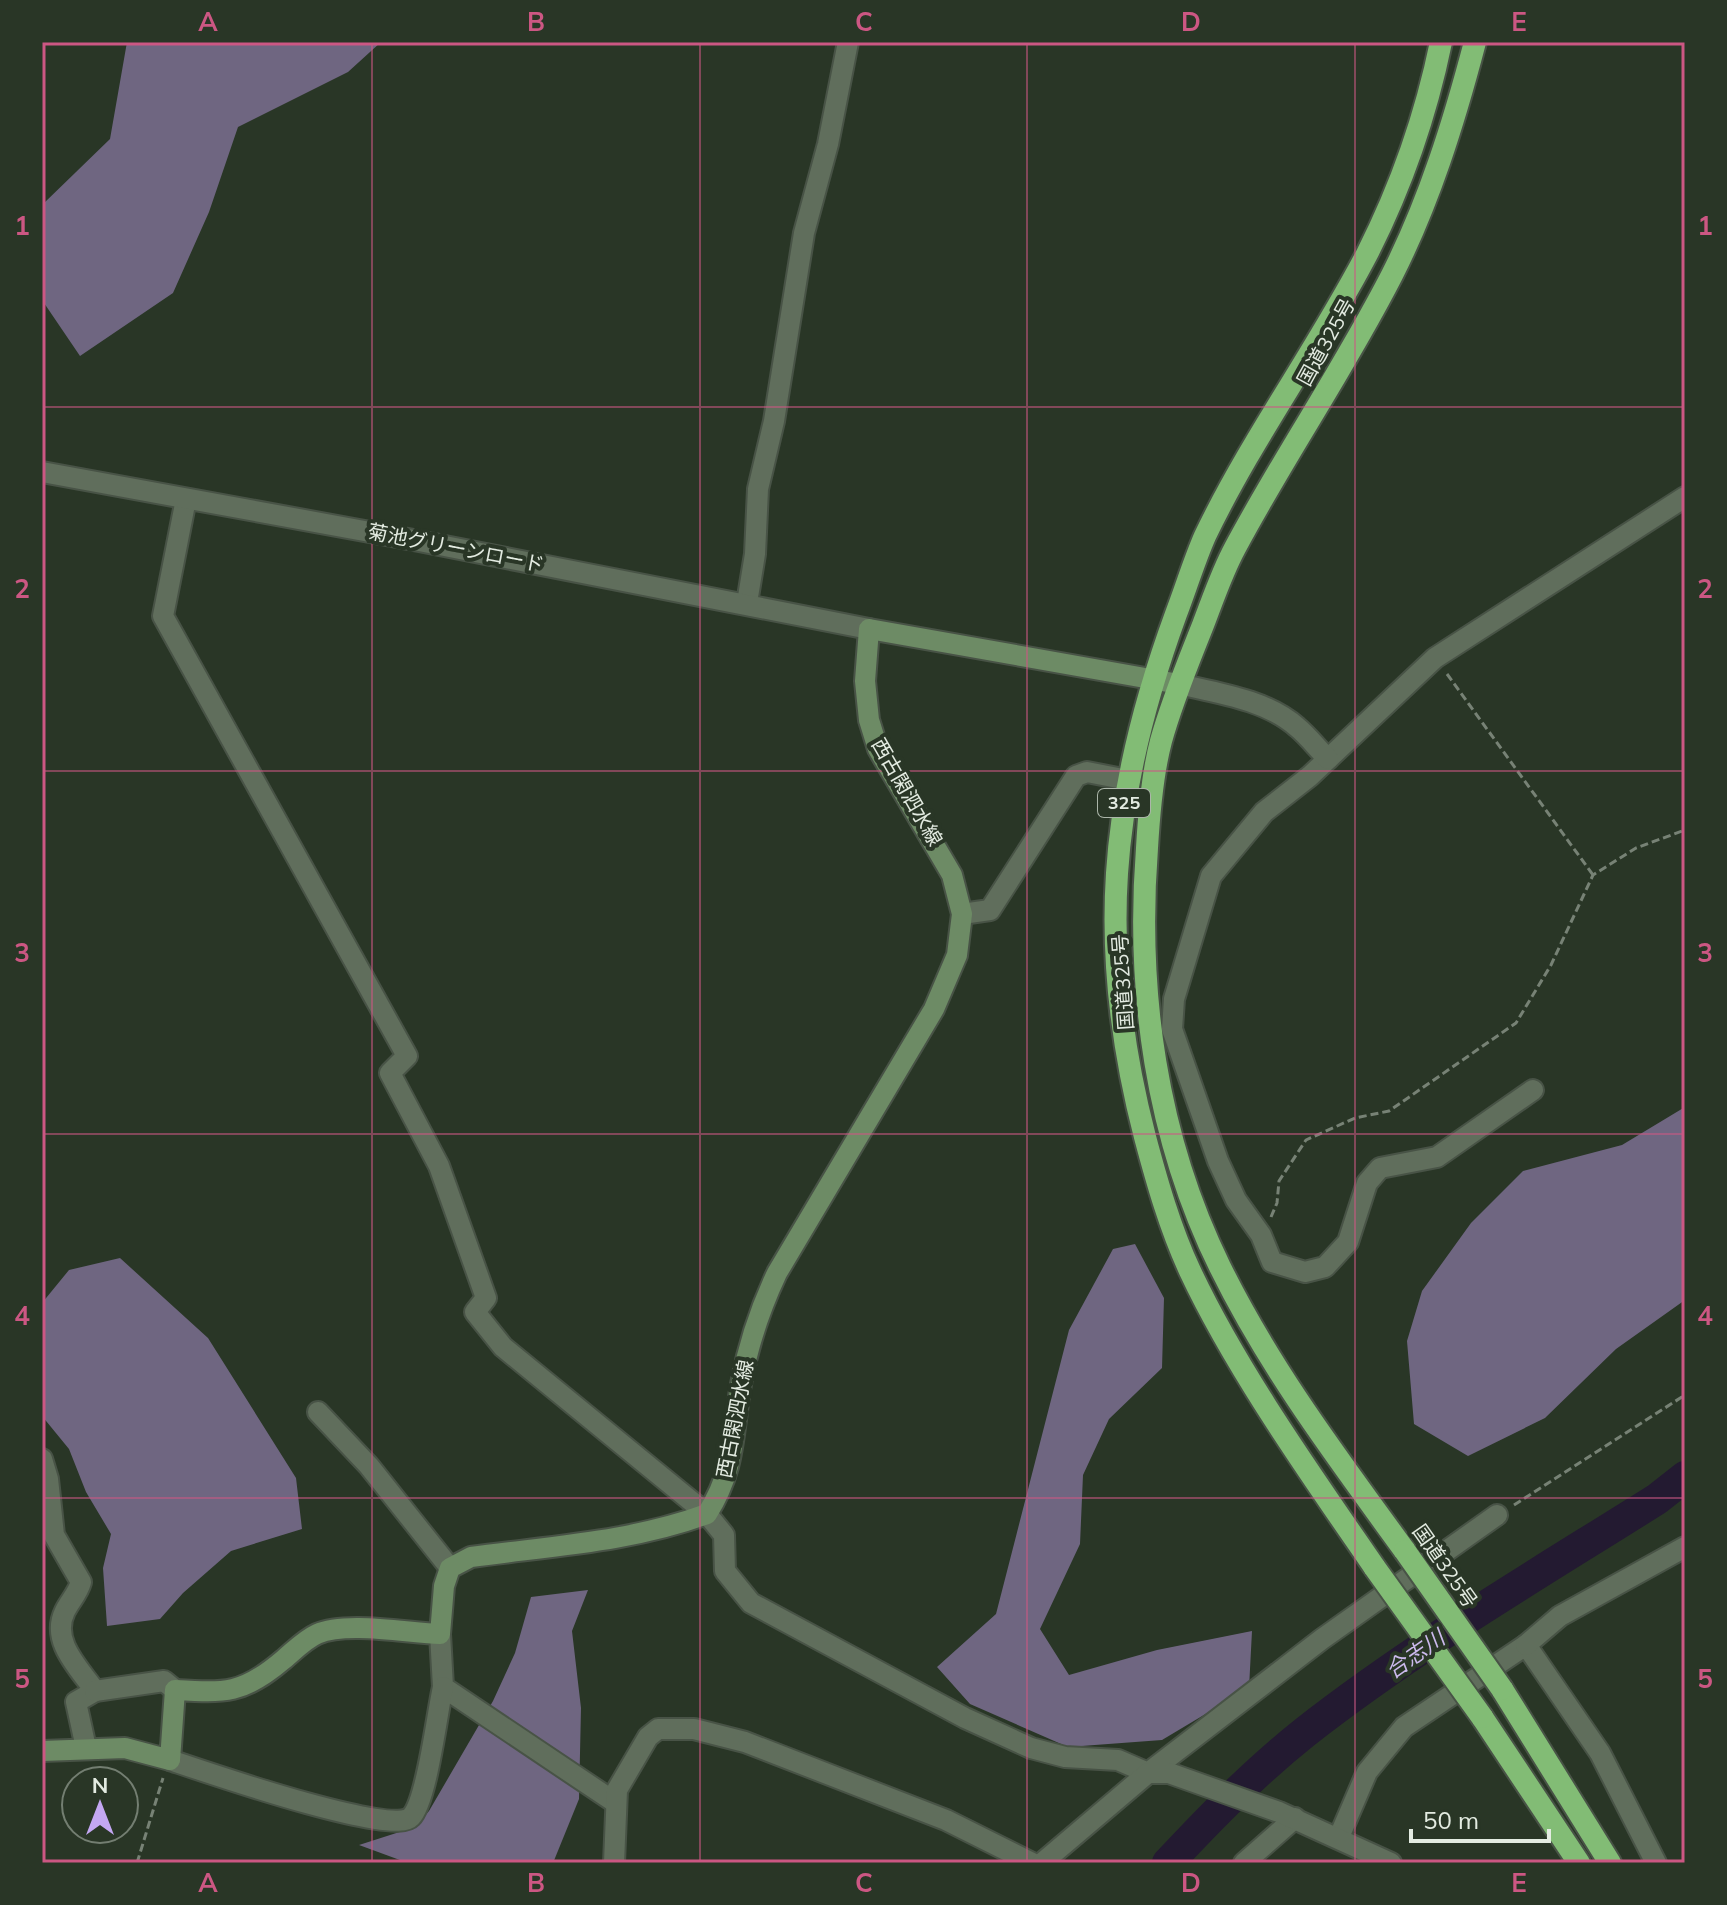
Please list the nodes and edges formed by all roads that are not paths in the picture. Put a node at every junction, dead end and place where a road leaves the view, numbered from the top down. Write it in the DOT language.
graph roads {
  1 [pos="848,42"];
  2 [pos="1441,42"];
  3 [pos="1475,42"];
  4 [pos="42,472"];
  5 [pos="1685,497"];
  6 [pos="186,499"];
  7 [pos="747,603"];
  8 [pos="869,629"];
  9 [pos="1152,680"];
  10 [pos="1179,684"];
  11 [pos="1328,759"];
  12 [pos="1128,780"];
  13 [pos="962,914"];
  14 [pos="1533,1090"];
  15 [pos="318,1412"];
  16 [pos="42,1459"];
  17 [pos="707,1514"];
  18 [pos="1497,1515"];
  19 [pos="1685,1547"];
  20 [pos="450,1568"];
  21 [pos="440,1634"];
  22 [pos="1526,1645"];
  23 [pos="443,1687"];
  24 [pos="175,1690"];
  25 [pos="95,1691"];
  26 [pos="86,1748"];
  27 [pos="42,1751"];
  28 [pos="170,1760"];
  29 [pos="1159,1773"];
  30 [pos="616,1803"];
  31 [pos="1287,1815"];
  32 [pos="1339,1837"];
  33 [pos="614,1863"];
  34 [pos="1032,1863"];
  35 [pos="1042,1863"];
  36 [pos="1244,1863"];
  37 [pos="1391,1863"];
  38 [pos="1579,1863"];
  39 [pos="1610,1863"];
  40 [pos="1656,1863"];
  1 -- 7 [label="street"];
  2 -- 9 [label="highway, 国道325号 / 325"];
  3 -- 10 [label="highway, 国道325号 / 325"];
  4 -- 6 [label="street, 菊池グリーンロード"];
  5 -- 11 [label="street"];
  6 -- 7 [label="street, 菊池グリーンロード"];
  6 -- 17 [label="street"];
  7 -- 8 [label="street, 菊池グリーンロード"];
  8 -- 9 [label="main road"];
  8 -- 13 [label="main road, 西古閑泗水線"];
  9 -- 10 [label="main road"];
  9 -- 12 [label="highway, 国道325号 / 325"];
  10 -- 11 [label="street"];
  10 -- 39 [label="highway, 国道325号 / 325, bridge"];
  11 -- 14 [label="street"];
  12 -- 13 [label="street"];
  12 -- 38 [label="highway, 国道325号 / 325, bridge"];
  13 -- 17 [label="main road, 西古閑泗水線"];
  15 -- 20 [label="street"];
  16 -- 25 [label="street"];
  17 -- 20 [label="main road"];
  17 -- 29 [label="street"];
  18 -- 29 [label="street"];
  19 -- 22 [label="street"];
  20 -- 21 [label="main road"];
  21 -- 23 [label="street"];
  21 -- 24 [label="main road"];
  22 -- 32 [label="street"];
  22 -- 40 [label="street"];
  23 -- 28 [label="street"];
  23 -- 30 [label="street"];
  24 -- 25 [label="street"];
  24 -- 28 [label="main road"];
  25 -- 26 [label="street"];
  26 -- 27 [label="main road"];
  26 -- 28 [label="main road"];
  29 -- 31 [label="street"];
  29 -- 35 [label="street"];
  30 -- 33 [label="street"];
  30 -- 34 [label="street"];
  31 -- 32 [label="street"];
  31 -- 36 [label="street"];
  32 -- 37 [label="street"];
}
